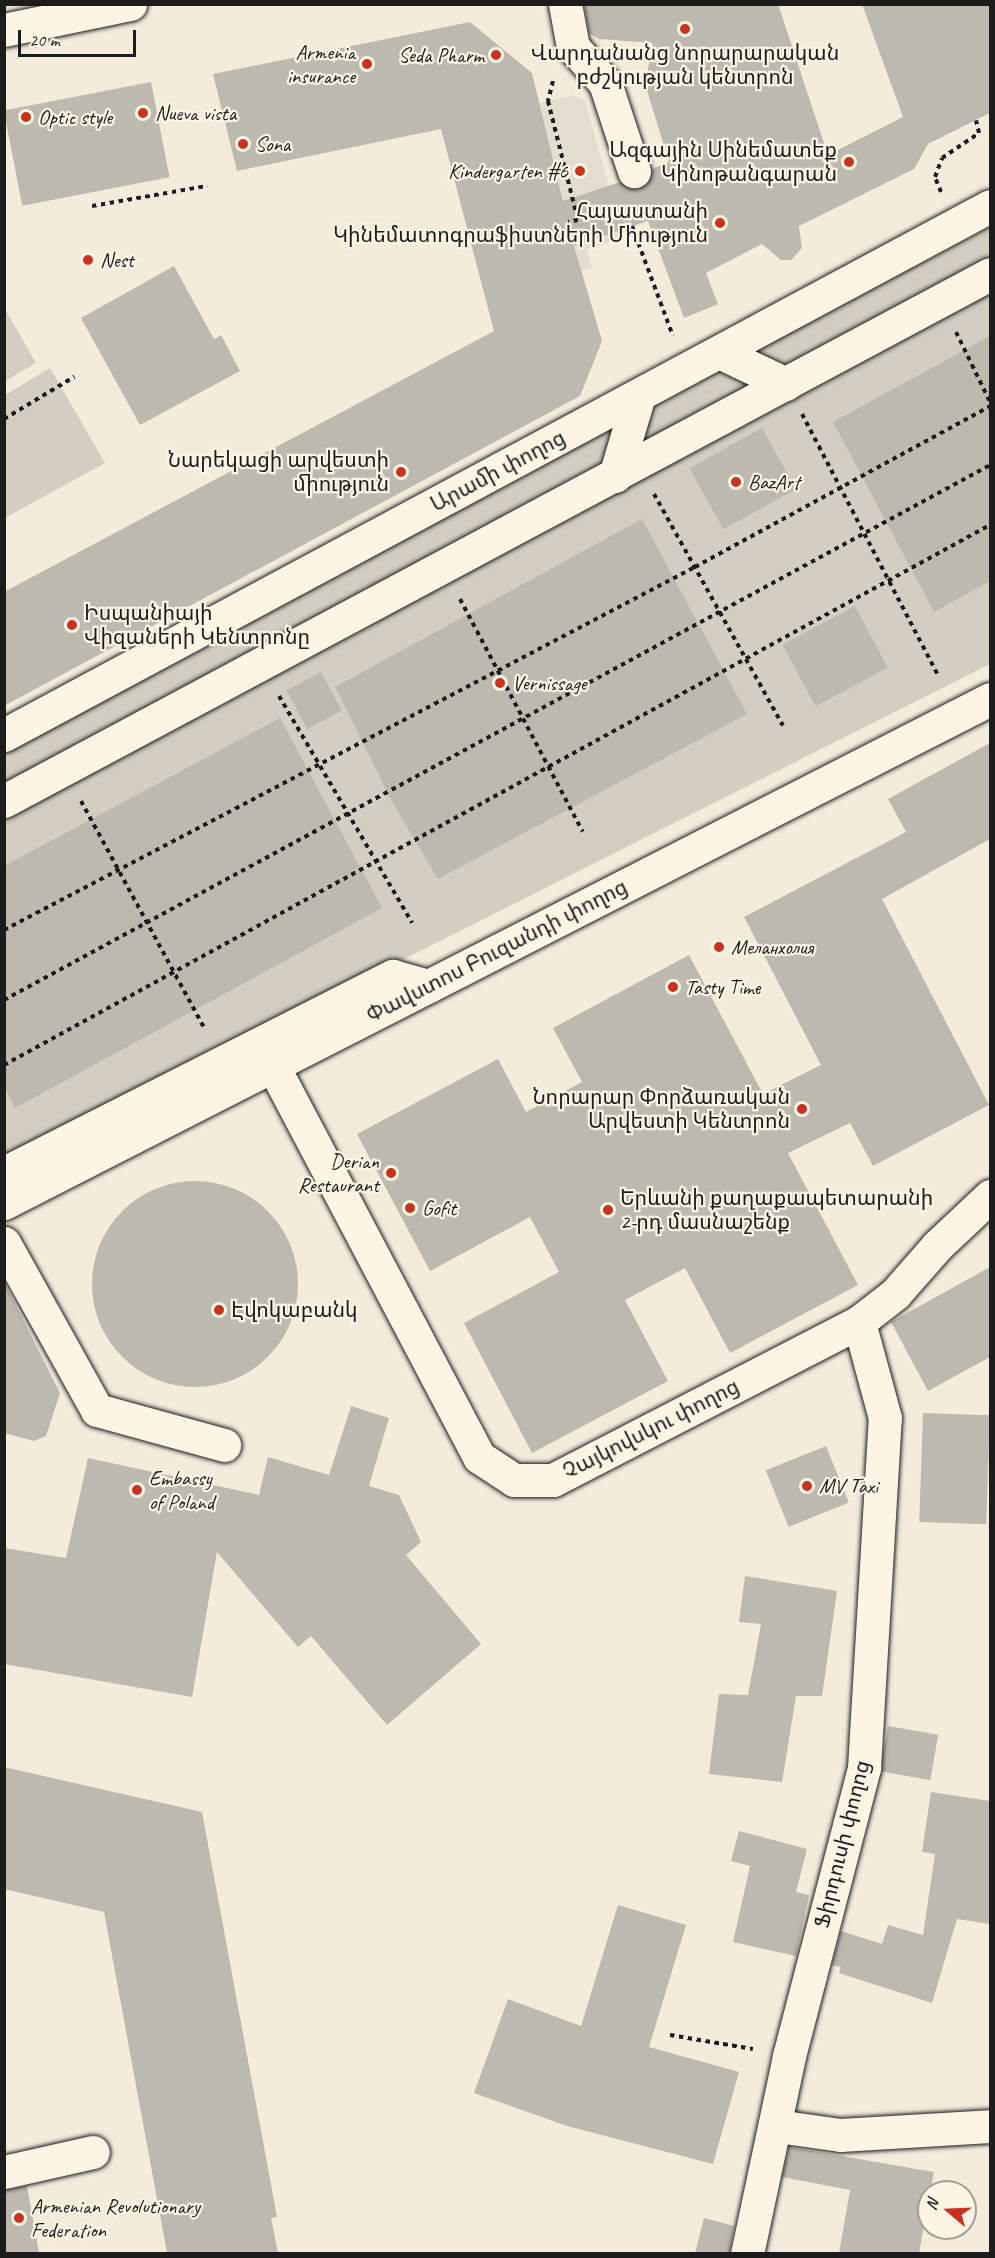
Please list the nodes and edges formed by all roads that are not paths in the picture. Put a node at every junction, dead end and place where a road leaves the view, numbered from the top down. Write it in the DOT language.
graph roads {
  1 [pos="130,4"];
  2 [pos="565,4"];
  3 [pos="4,30"];
  4 [pos="634,171"];
  5 [pos="990,206"];
  6 [pos="990,274"];
  7 [pos="719,352"];
  8 [pos="786,384"];
  9 [pos="639,395"];
  10 [pos="627,471"];
  11 [pos="990,699"];
  12 [pos="4,735"];
  13 [pos="4,801"];
  14 [pos="429,986"];
  15 [pos="273,1066"];
  16 [pos="4,1173"];
  17 [pos="990,1196"];
  18 [pos="4,1203"];
  19 [pos="4,1243"];
  20 [pos="859,1322"];
  21 [pos="224,1445"];
  22 [pos="777,2126"];
  23 [pos="990,2126"];
  24 [pos="93,2152"];
  25 [pos="4,2172"];
  26 [pos="747,2253"];
  1 -- 3 [label="street"];
  2 -- 4 [label="street"];
  5 -- 7 [label="street, Արամի փողոց"];
  6 -- 8 [label="street"];
  7 -- 8 [label="street"];
  7 -- 9 [label="street, Արամի փողոց"];
  8 -- 10 [label="street"];
  9 -- 10 [label="street"];
  9 -- 12 [label="street, Արամի փողոց"];
  10 -- 13 [label="street"];
  11 -- 14 [label="street, Փավստոս Բուզանդի փողոց"];
  14 -- 15 [label="street, Փավստոս Բուզանդի փողոց"];
  14 -- 16 [label="street"];
  15 -- 18 [label="street, Փավստոս Բուզանդի փողոց"];
  15 -- 20 [label="street, Չայկովսկու փողոց"];
  17 -- 20 [label="street, Չայկովսկու փողոց"];
  19 -- 21 [label="street"];
  20 -- 22 [label="street, Ֆիրդուսի փողոց"];
  22 -- 23 [label="street"];
  22 -- 26 [label="street, Ֆիրդուսի փողոց"];
  24 -- 25 [label="street"];
}
